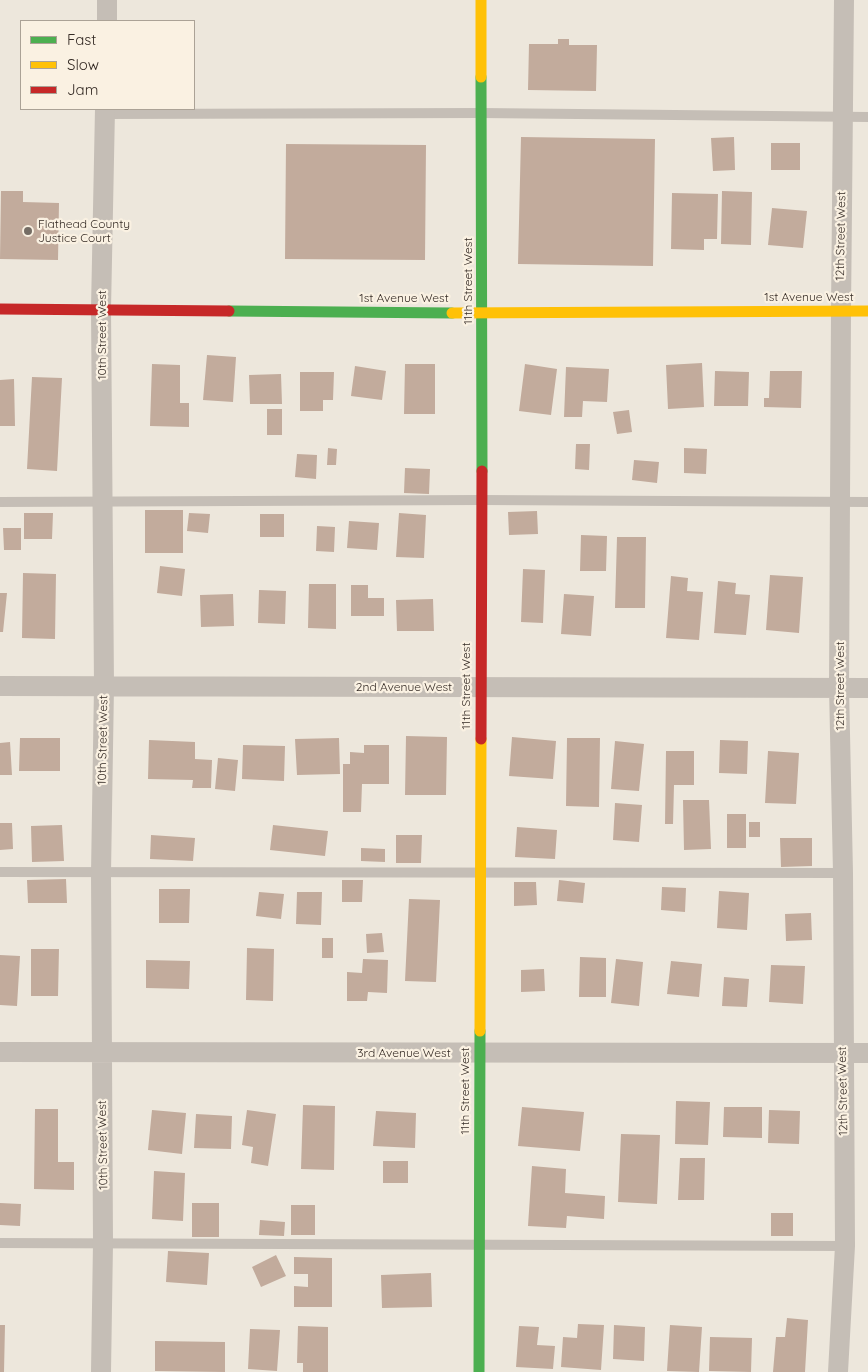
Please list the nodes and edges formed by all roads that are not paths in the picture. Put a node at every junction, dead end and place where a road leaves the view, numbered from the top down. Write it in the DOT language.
graph roads {
  1 [pos="107,0"];
  2 [pos="481,0"];
  3 [pos="844,0"];
  4 [pos="106,20"];
  5 [pos="105,111"];
  6 [pos="481,112"];
  7 [pos="843,116"];
  8 [pos="868,117"];
  9 [pos="0,309"];
  10 [pos="101,309"];
  11 [pos="840,311"];
  12 [pos="868,311"];
  13 [pos="482,312"];
  14 [pos="481,500"];
  15 [pos="0,502"];
  16 [pos="104,502"];
  17 [pos="841,502"];
  18 [pos="868,502"];
  19 [pos="0,686"];
  20 [pos="104,686"];
  21 [pos="480,687"];
  22 [pos="839,688"];
  23 [pos="868,688"];
  24 [pos="0,872"];
  25 [pos="479,872"];
  26 [pos="101,873"];
  27 [pos="843,873"];
  28 [pos="0,1052"];
  29 [pos="102,1052"];
  30 [pos="479,1053"];
  31 [pos="843,1053"];
  32 [pos="868,1053"];
  33 [pos="0,1243"];
  34 [pos="104,1243"];
  35 [pos="479,1245"];
  36 [pos="845,1246"];
  37 [pos="101,1372"];
  38 [pos="479,1372"];
  39 [pos="838,1372"];
  1 -- 4 [label="street"];
  2 -- 6 [label="street, 11th Street West"];
  3 -- 7 [label="street, 12th Street West"];
  5 -- 6 [label="lane"];
  5 -- 10 [label="street, 10th Street West"];
  6 -- 7 [label="lane"];
  6 -- 13 [label="street, 11th Street West"];
  7 -- 8 [label="lane"];
  7 -- 11 [label="street, 12th Street West"];
  9 -- 10 [label="street, 1st Avenue West"];
  10 -- 13 [label="street, 1st Avenue West"];
  10 -- 16 [label="street, 10th Street West"];
  11 -- 12 [label="street, 1st Avenue West"];
  11 -- 13 [label="street, 1st Avenue West"];
  11 -- 17 [label="street, 12th Street West"];
  13 -- 14 [label="street, 11th Street West"];
  14 -- 16 [label="lane"];
  14 -- 17 [label="lane"];
  14 -- 21 [label="street, 11th Street West"];
  15 -- 16 [label="lane"];
  16 -- 20 [label="street, 10th Street West"];
  17 -- 18 [label="lane"];
  17 -- 22 [label="street, 12th Street West"];
  19 -- 20 [label="street, 2nd Avenue West"];
  20 -- 21 [label="street, 2nd Avenue West"];
  20 -- 26 [label="street, 10th Street West"];
  21 -- 22 [label="street, 2nd Avenue West"];
  21 -- 25 [label="street, 11th Street West"];
  22 -- 23 [label="street, 2nd Avenue West"];
  22 -- 27 [label="street, 12th Street West"];
  24 -- 26 [label="lane"];
  25 -- 26 [label="lane"];
  25 -- 27 [label="lane"];
  25 -- 30 [label="street, 11th Street West"];
  26 -- 29 [label="street, 10th Street West"];
  27 -- 31 [label="street, 12th Street West"];
  28 -- 29 [label="street, 3rd Avenue West"];
  29 -- 30 [label="street, 3rd Avenue West"];
  29 -- 34 [label="street, 10th Street West"];
  30 -- 31 [label="street, 3rd Avenue West"];
  30 -- 35 [label="street, 11th Street West"];
  31 -- 32 [label="street, 3rd Avenue West"];
  31 -- 36 [label="street, 12th Street West"];
  33 -- 34 [label="lane"];
  34 -- 35 [label="lane"];
  34 -- 37 [label="street, 10th Street West"];
  35 -- 36 [label="lane"];
  35 -- 38 [label="street, 11th Street West"];
  36 -- 39 [label="street, 12th Street West"];
}
